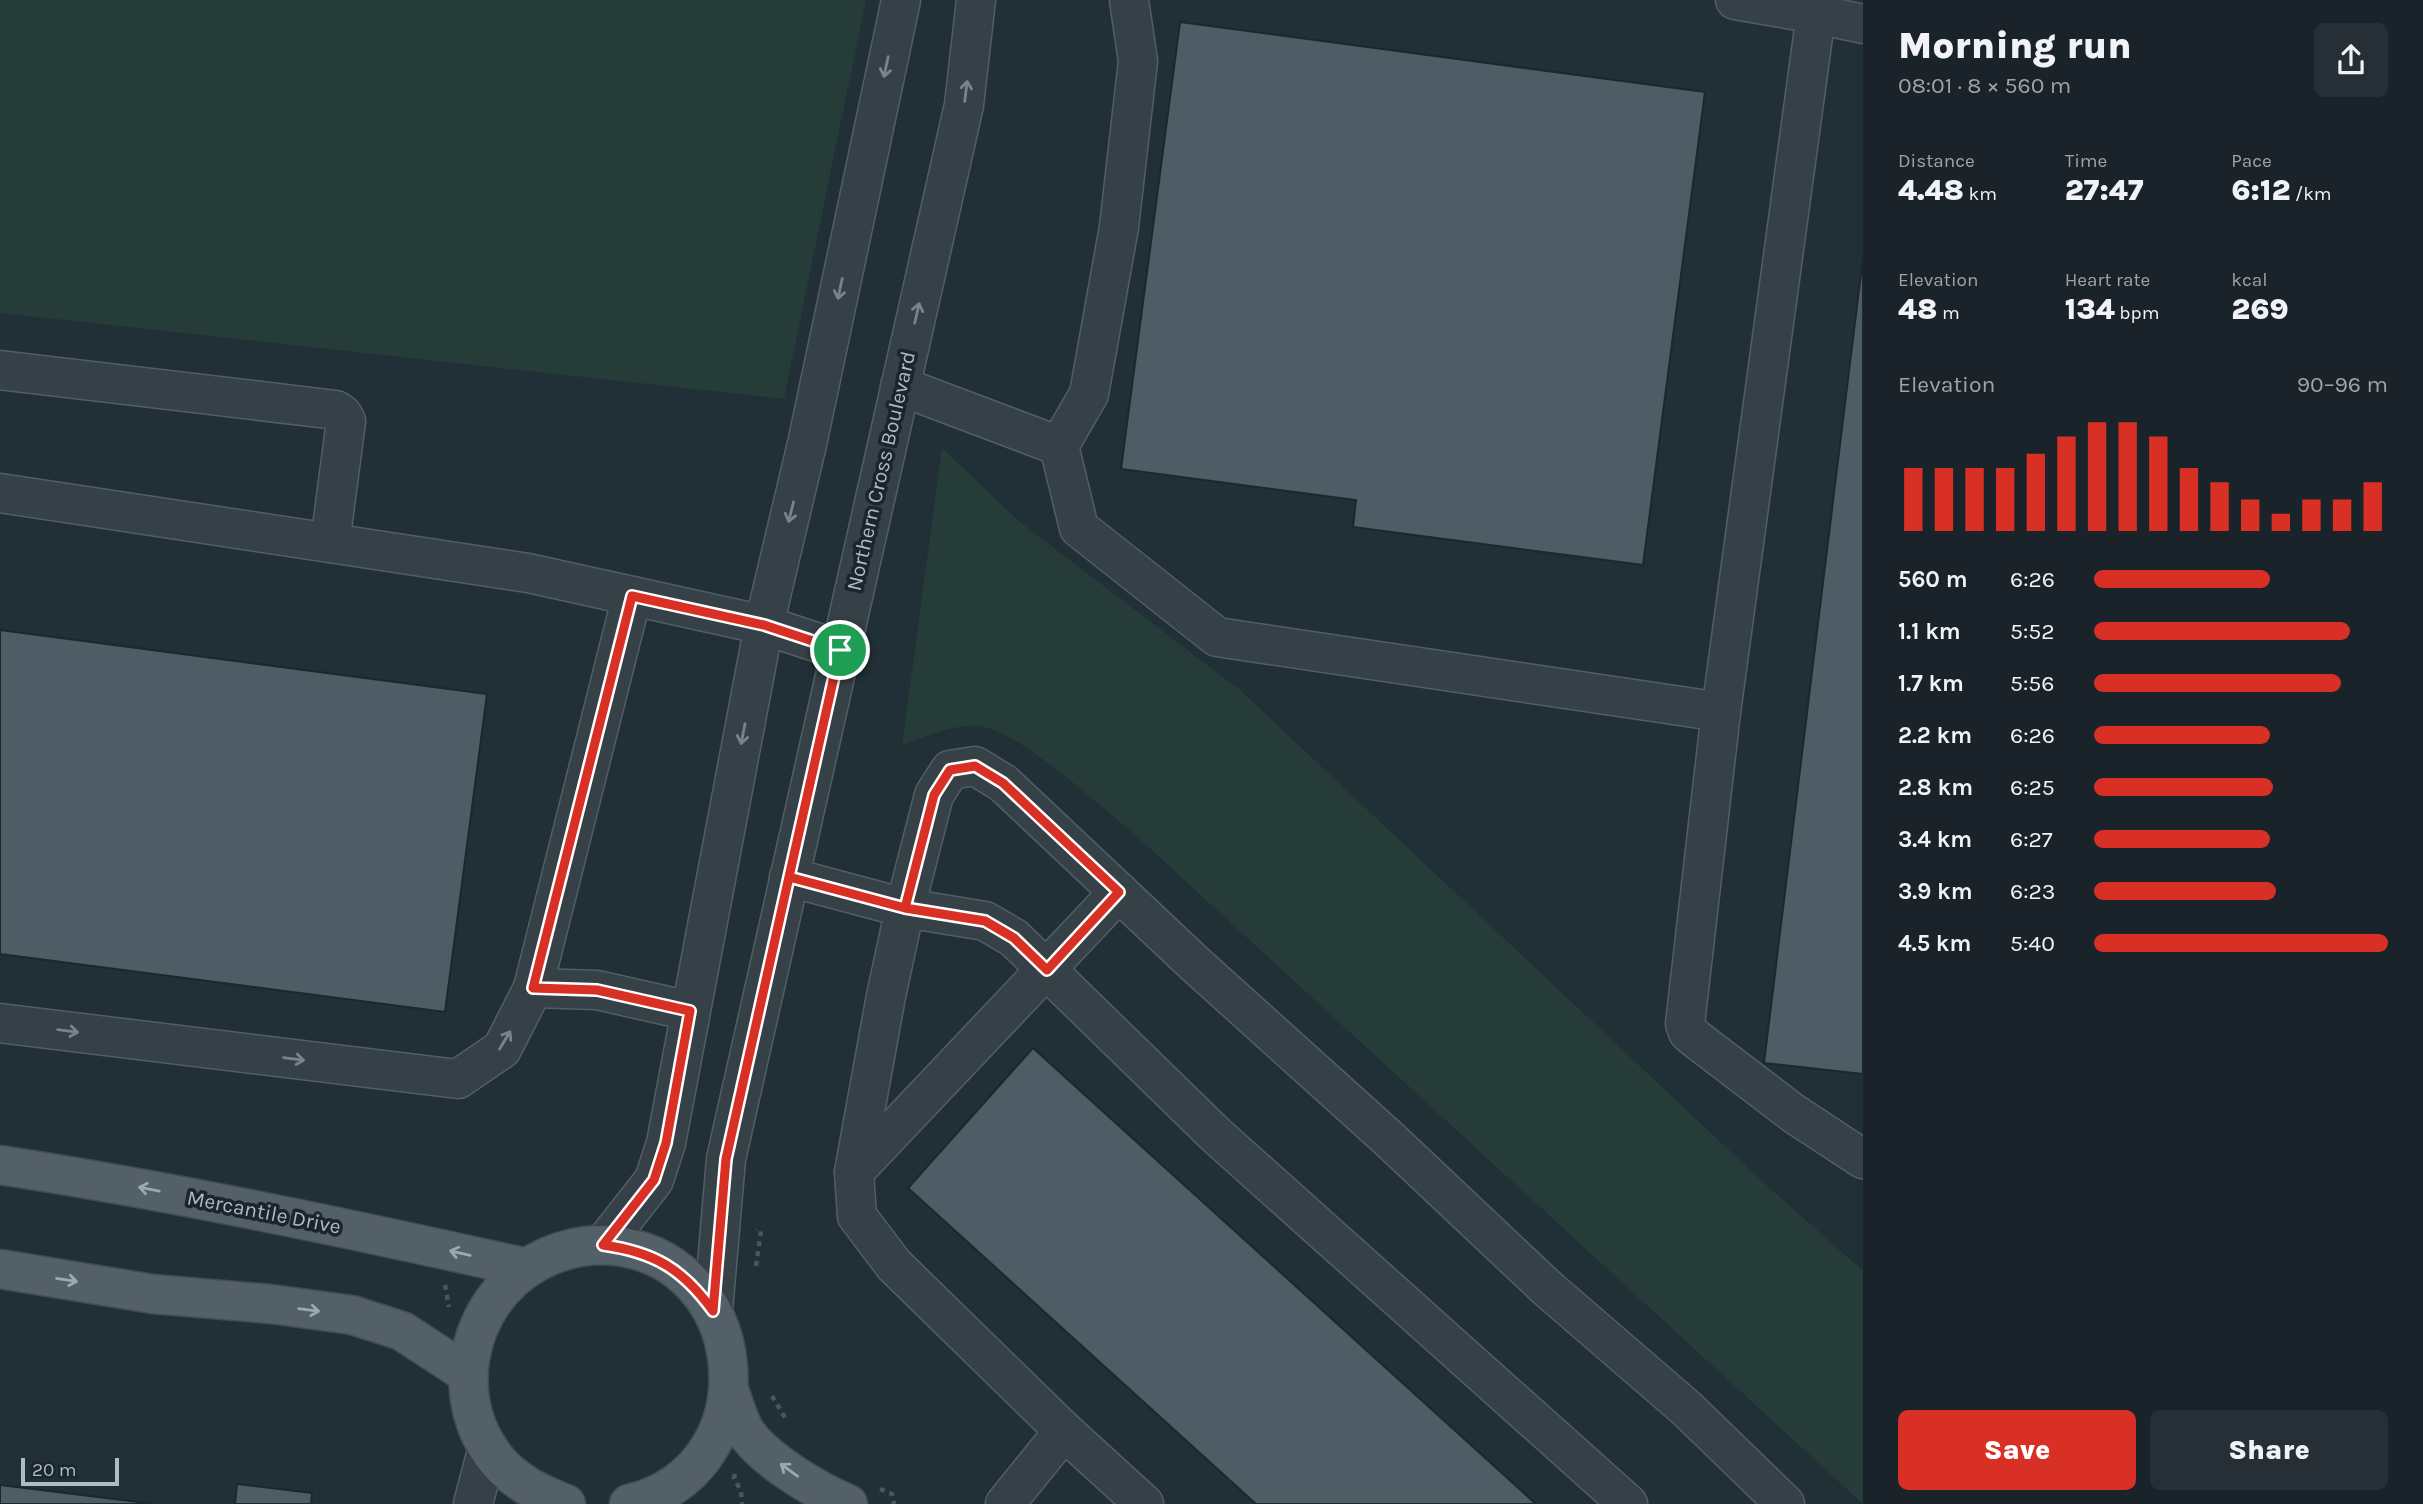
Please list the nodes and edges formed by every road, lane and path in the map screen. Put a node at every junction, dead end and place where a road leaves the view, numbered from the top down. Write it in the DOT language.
graph roads {
  1 [pos="901,0"];
  2 [pos="976,0"];
  3 [pos="1129,0"];
  4 [pos="1735,0"];
  5 [pos="1816,7"];
  6 [pos="1863,24"];
  7 [pos="0,370"];
  8 [pos="900,386"];
  9 [pos="1059,446"];
  10 [pos="0,493"];
  11 [pos="330,543"];
  12 [pos="632,596"];
  13 [pos="764,625"];
  14 [pos="840,650"];
  15 [pos="1721,712"];
  16 [pos="789,877"];
  17 [pos="1119,892"];
  18 [pos="905,908"];
  19 [pos="1047,970"];
  20 [pos="533,988"];
  21 [pos="690,1011"];
  22 [pos="0,1023"];
  23 [pos="1863,1159"];
  24 [pos="0,1164"];
  25 [pos="853,1172"];
  26 [pos="761,1231"];
  27 [pos="603,1245"];
  28 [pos="527,1268"];
  29 [pos="0,1269"];
  30 [pos="754,1279"];
  31 [pos="713,1311"];
  32 [pos="468,1374"];
  33 [pos="768,1389"];
  34 [pos="729,1390"];
  35 [pos="790,1424"];
  36 [pos="1064,1431"];
  37 [pos="488,1447"];
  38 [pos="738,1467"];
  39 [pos="858,1494"];
  40 [pos="640,1503"];
  41 [pos="473,1504"];
  42 [pos="566,1504"];
  43 [pos="742,1504"];
  44 [pos="894,1504"];
  45 [pos="1005,1504"];
  46 [pos="1144,1504"];
  47 [pos="1628,1504"];
  48 [pos="1785,1504"];
  1 -- 13 [label="street, one-way"];
  8 -- 2 [label="street, Northern Cross Boulevard, one-way"];
  3 -- 9 [label="street"];
  4 -- 5 [label="street"];
  5 -- 6 [label="street"];
  5 -- 15 [label="street"];
  7 -- 11 [label="street"];
  8 -- 9 [label="street"];
  8 -- 14 [label="street, Northern Cross Boulevard"];
  9 -- 15 [label="street"];
  10 -- 11 [label="street"];
  11 -- 12 [label="street"];
  12 -- 13 [label="street"];
  12 -- 20 [label="street"];
  13 -- 14 [label="street"];
  13 -- 21 [label="street, one-way"];
  14 -- 16 [label="street, Northern Cross Boulevard"];
  15 -- 23 [label="street"];
  16 -- 18 [label="street"];
  16 -- 31 [label="street, Northern Cross Boulevard"];
  17 -- 18 [label="street"];
  17 -- 19 [label="street"];
  17 -- 48 [label="street"];
  18 -- 19 [label="street"];
  18 -- 25 [label="street"];
  19 -- 25 [label="street"];
  19 -- 47 [label="street"];
  20 -- 21 [label="street"];
  22 -- 20 [label="street, one-way"];
  21 -- 27 [label="street"];
  28 -- 24 [label="main road, Mercantile Drive, one-way"];
  25 -- 36 [label="street"];
  26 -- 30 [label="path"];
  27 -- 28 [label="main road"];
  27 -- 31 [label="main road"];
  28 -- 32 [label="main road"];
  29 -- 32 [label="main road, one-way"];
  31 -- 34 [label="main road"];
  32 -- 37 [label="main road"];
  33 -- 35 [label="path"];
  39 -- 34 [label="main road, one-way"];
  34 -- 40 [label="main road"];
  36 -- 45 [label="street"];
  36 -- 46 [label="street"];
  37 -- 41 [label="street"];
  37 -- 42 [label="main road"];
  38 -- 43 [label="path"];
  39 -- 44 [label="path"];
}
